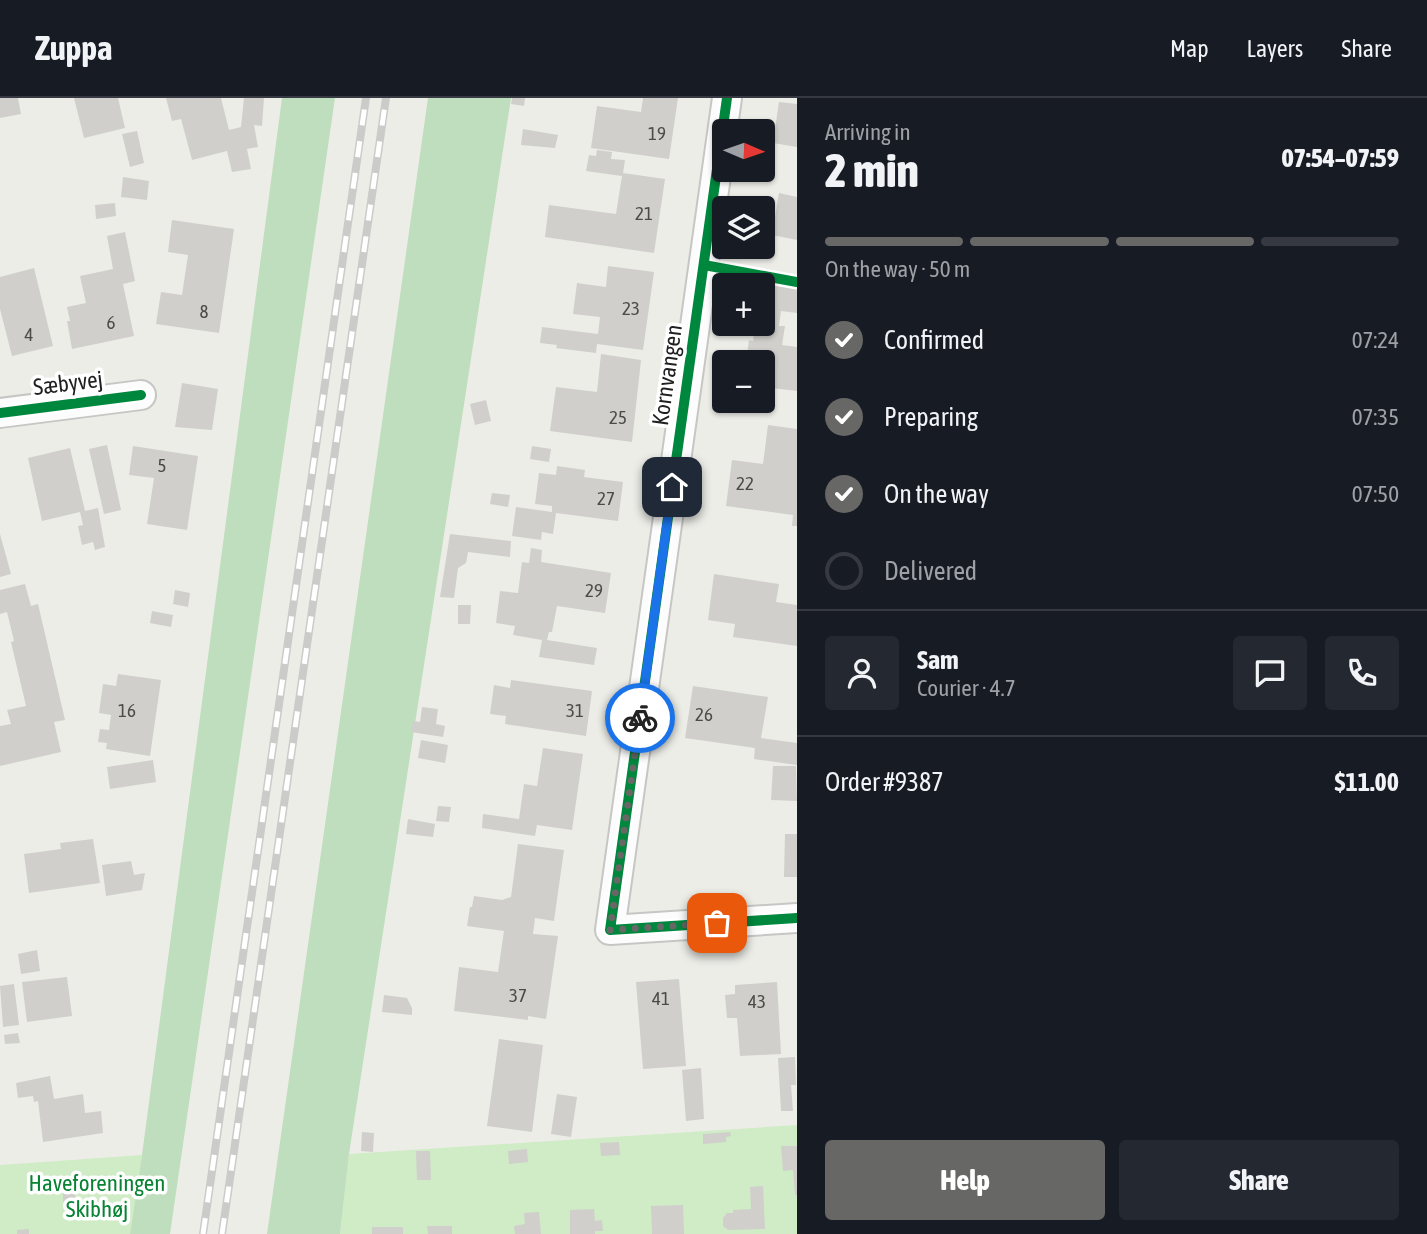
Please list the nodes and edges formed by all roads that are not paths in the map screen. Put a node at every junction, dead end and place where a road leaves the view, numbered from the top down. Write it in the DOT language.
graph roads {
  1 [pos="727,98"];
  2 [pos="141,395"];
  3 [pos="0,413"];
  4 [pos="797,918"];
  1 -- 4 [label="street, Kornvangen"];
  2 -- 3 [label="street, Sæbyvej"];
}
